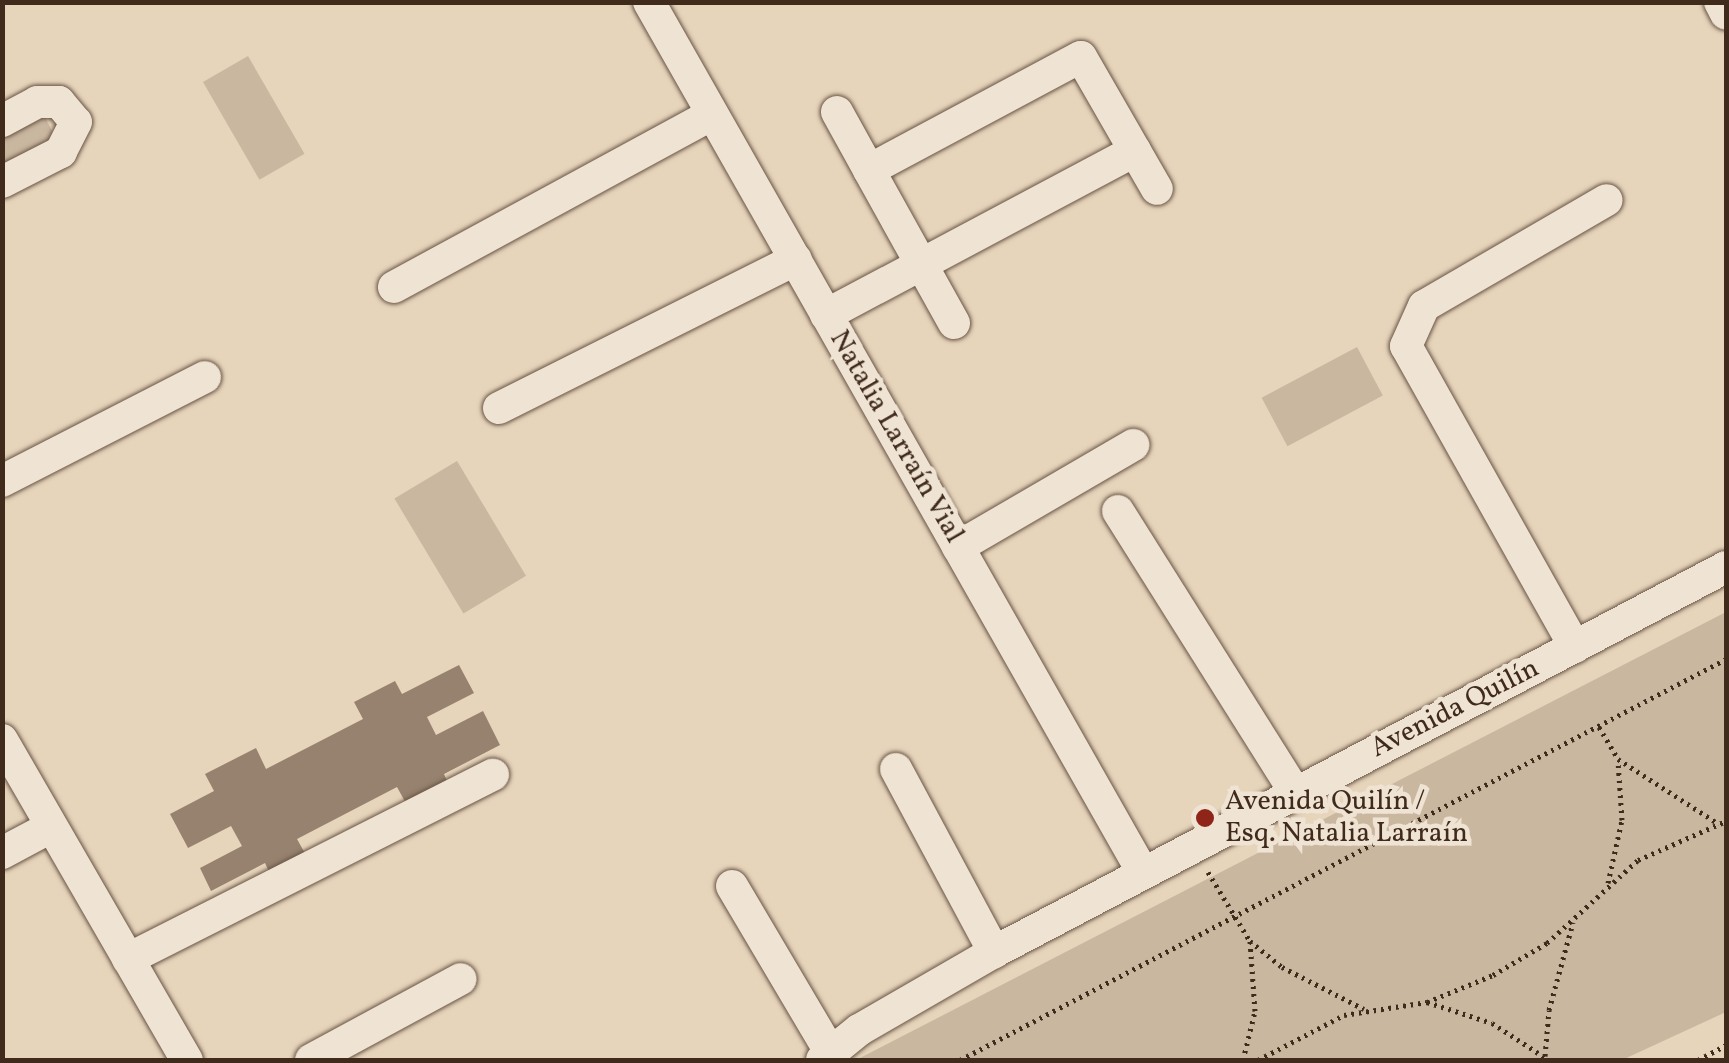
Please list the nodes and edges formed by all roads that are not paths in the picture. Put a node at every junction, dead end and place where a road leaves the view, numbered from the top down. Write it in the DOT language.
graph roads {
  1 [pos="649,2"];
  2 [pos="1720,2"];
  3 [pos="1726,14"];
  4 [pos="837,112"];
  5 [pos="712,114"];
  6 [pos="2,121"];
  7 [pos="1136,150"];
  8 [pos="870,170"];
  9 [pos="2,182"];
  10 [pos="1157,188"];
  11 [pos="1607,200"];
  12 [pos="796,260"];
  13 [pos="923,263"];
  14 [pos="394,287"];
  15 [pos="826,314"];
  16 [pos="954,323"];
  17 [pos="205,377"];
  18 [pos="499,408"];
  19 [pos="1133,444"];
  20 [pos="2,482"];
  21 [pos="1118,511"];
  22 [pos="958,547"];
  23 [pos="1726,568"];
  24 [pos="1575,646"];
  25 [pos="2,740"];
  26 [pos="896,769"];
  27 [pos="492,775"];
  28 [pos="1295,792"];
  29 [pos="51,826"];
  30 [pos="2,853"];
  31 [pos="1142,872"];
  32 [pos="732,886"];
  33 [pos="994,952"];
  34 [pos="128,959"];
  35 [pos="460,979"];
  36 [pos="826,1056"];
  37 [pos="187,1060"];
  38 [pos="311,1060"];
  1 -- 5 [label="street, Natalia Larraín Vial"];
  2 -- 3 [label="street"];
  4 -- 8 [label="street"];
  5 -- 12 [label="street, Natalia Larraín Vial"];
  5 -- 14 [label="street"];
  6 -- 9 [label="street"];
  7 -- 8 [label="street"];
  7 -- 10 [label="street"];
  7 -- 13 [label="street"];
  8 -- 13 [label="street"];
  11 -- 24 [label="street"];
  12 -- 15 [label="street, Natalia Larraín Vial"];
  12 -- 18 [label="street"];
  13 -- 15 [label="street"];
  13 -- 16 [label="street"];
  15 -- 22 [label="street, Natalia Larraín Vial"];
  17 -- 20 [label="street"];
  19 -- 22 [label="street"];
  21 -- 28 [label="street"];
  22 -- 31 [label="street, Natalia Larraín Vial"];
  23 -- 24 [label="street, Avenida Quilín"];
  24 -- 28 [label="street, Avenida Quilín"];
  25 -- 29 [label="street"];
  26 -- 33 [label="street"];
  27 -- 34 [label="street"];
  28 -- 31 [label="street, Avenida Quilín"];
  29 -- 30 [label="street"];
  29 -- 34 [label="street"];
  31 -- 33 [label="street, Avenida Quilín"];
  32 -- 36 [label="street"];
  33 -- 36 [label="street, Avenida Quilín"];
  34 -- 37 [label="street"];
  35 -- 38 [label="street"];
}
